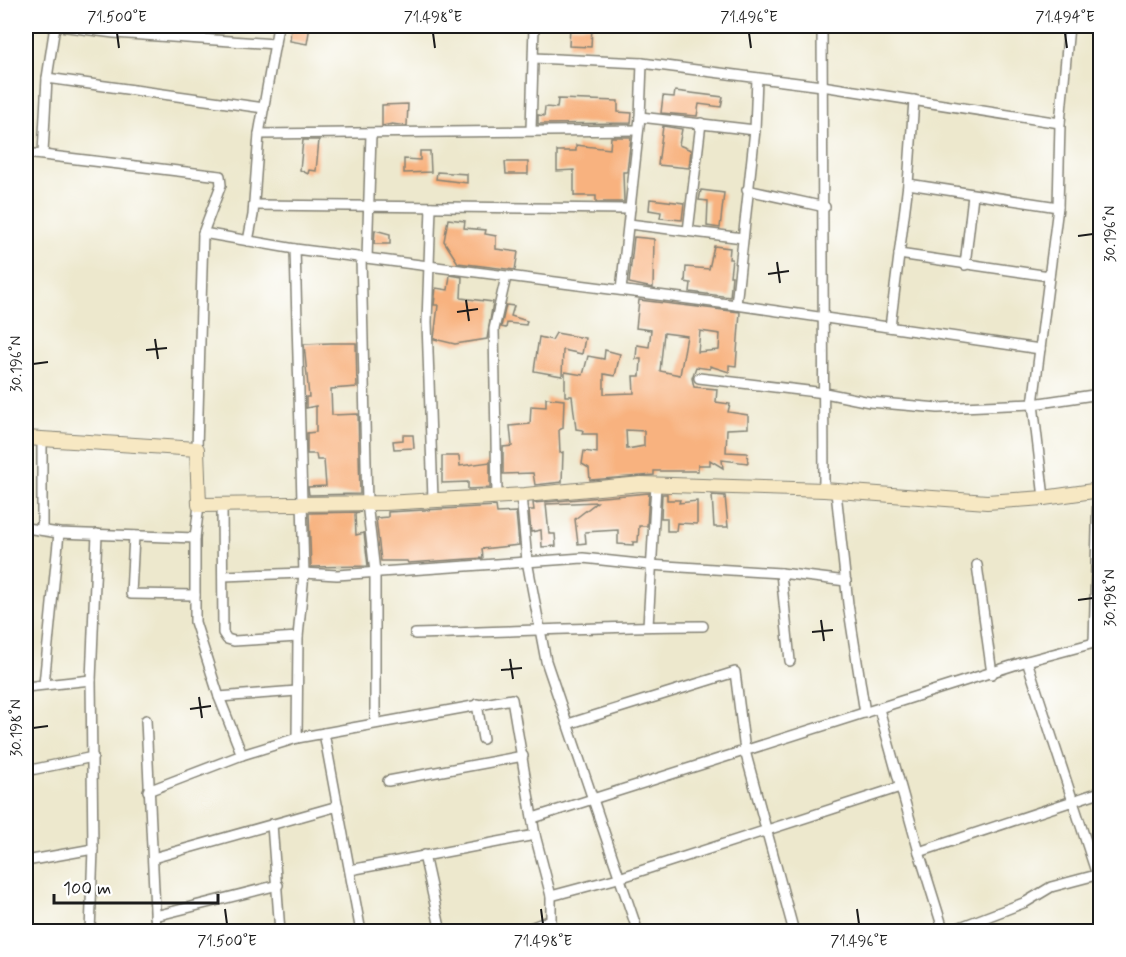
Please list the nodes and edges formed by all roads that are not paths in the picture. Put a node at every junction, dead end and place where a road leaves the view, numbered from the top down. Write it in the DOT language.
graph roads {
  1 [pos="55,26"];
  2 [pos="60,26"];
  3 [pos="278,26"];
  4 [pos="534,26"];
  5 [pos="822,26"];
  6 [pos="1069,26"];
  7 [pos="275,44"];
  8 [pos="534,58"];
  9 [pos="642,63"];
  10 [pos="47,78"];
  11 [pos="757,78"];
  12 [pos="822,86"];
  13 [pos="914,100"];
  14 [pos="264,108"];
  15 [pos="640,117"];
  16 [pos="701,123"];
  17 [pos="1060,123"];
  18 [pos="531,130"];
  19 [pos="638,130"];
  20 [pos="755,130"];
  21 [pos="260,134"];
  22 [pos="371,134"];
  23 [pos="26,153"];
  24 [pos="43,153"];
  25 [pos="908,184"];
  26 [pos="747,190"];
  27 [pos="973,195"];
  28 [pos="254,205"];
  29 [pos="369,207"];
  30 [pos="431,207"];
  31 [pos="825,207"];
  32 [pos="1058,207"];
  33 [pos="630,209"];
  34 [pos="629,224"];
  35 [pos="688,231"];
  36 [pos="203,232"];
  37 [pos="743,238"];
  38 [pos="248,241"];
  39 [pos="295,249"];
  40 [pos="899,254"];
  41 [pos="364,258"];
  42 [pos="965,265"];
  43 [pos="430,267"];
  44 [pos="1049,276"];
  45 [pos="506,277"];
  46 [pos="621,290"];
  47 [pos="736,305"];
  48 [pos="825,317"];
  49 [pos="891,327"];
  50 [pos="1040,349"];
  51 [pos="699,378"];
  52 [pos="825,393"];
  53 [pos="1101,394"];
  54 [pos="1033,404"];
  55 [pos="26,438"];
  56 [pos="42,438"];
  57 [pos="197,449"];
  58 [pos="656,485"];
  59 [pos="1099,490"];
  60 [pos="830,491"];
  61 [pos="521,495"];
  62 [pos="497,496"];
  63 [pos="1044,498"];
  64 [pos="433,500"];
  65 [pos="303,503"];
  66 [pos="367,503"];
  67 [pos="222,504"];
  68 [pos="199,505"];
  69 [pos="26,528"];
  70 [pos="42,530"];
  71 [pos="59,532"];
  72 [pos="97,534"];
  73 [pos="134,536"];
  74 [pos="195,538"];
  75 [pos="527,561"];
  76 [pos="650,565"];
  77 [pos="977,565"];
  78 [pos="375,572"];
  79 [pos="304,573"];
  80 [pos="781,573"];
  81 [pos="223,576"];
  82 [pos="846,581"];
  83 [pos="195,595"];
  84 [pos="648,626"];
  85 [pos="703,626"];
  86 [pos="541,632"];
  87 [pos="415,634"];
  88 [pos="298,637"];
  89 [pos="1097,642"];
  90 [pos="1028,661"];
  91 [pos="790,662"];
  92 [pos="992,674"];
  93 [pos="91,680"];
  94 [pos="44,684"];
  95 [pos="26,687"];
  96 [pos="297,691"];
  97 [pos="219,697"];
  98 [pos="477,704"];
  99 [pos="879,709"];
  100 [pos="865,713"];
  101 [pos="146,720"];
  102 [pos="375,723"];
  103 [pos="568,724"];
  104 [pos="324,733"];
  105 [pos="297,738"];
  106 [pos="483,739"];
  107 [pos="745,751"];
  108 [pos="242,755"];
  109 [pos="523,756"];
  110 [pos="93,758"];
  111 [pos="26,771"];
  112 [pos="388,781"];
  113 [pos="900,787"];
  114 [pos="148,791"];
  115 [pos="1101,792"];
  116 [pos="595,801"];
  117 [pos="1073,801"];
  118 [pos="338,806"];
  119 [pos="533,818"];
  120 [pos="272,824"];
  121 [pos="768,830"];
  122 [pos="535,835"];
  123 [pos="93,849"];
  124 [pos="919,852"];
  125 [pos="424,855"];
  126 [pos="153,858"];
  127 [pos="26,861"];
  128 [pos="350,870"];
  129 [pos="622,877"];
  130 [pos="1100,878"];
  131 [pos="278,885"];
  132 [pos="551,896"];
  133 [pos="155,916"];
  134 [pos="90,932"];
  135 [pos="156,932"];
  136 [pos="280,932"];
  137 [pos="361,932"];
  138 [pos="441,932"];
  139 [pos="519,932"];
  140 [pos="638,932"];
  141 [pos="663,932"];
  142 [pos="715,932"];
  143 [pos="794,932"];
  144 [pos="946,932"];
  1 -- 10 [label="street"];
  2 -- 7 [label="street"];
  3 -- 7 [label="street"];
  4 -- 8 [label="street"];
  5 -- 12 [label="street"];
  6 -- 17 [label="street"];
  7 -- 14 [label="street"];
  8 -- 9 [label="street"];
  8 -- 18 [label="street"];
  9 -- 11 [label="street"];
  9 -- 15 [label="street"];
  10 -- 14 [label="street"];
  10 -- 24 [label="street"];
  11 -- 12 [label="street"];
  11 -- 20 [label="street"];
  12 -- 13 [label="street"];
  12 -- 31 [label="street"];
  13 -- 17 [label="street"];
  13 -- 25 [label="street"];
  14 -- 21 [label="street"];
  15 -- 16 [label="street"];
  15 -- 19 [label="street"];
  16 -- 20 [label="street"];
  16 -- 35 [label="street"];
  17 -- 32 [label="street"];
  18 -- 19 [label="street"];
  18 -- 22 [label="street"];
  19 -- 33 [label="street"];
  20 -- 26 [label="street"];
  21 -- 22 [label="street"];
  21 -- 28 [label="street"];
  22 -- 29 [label="street"];
  23 -- 24 [label="street"];
  24 -- 36 [label="street"];
  25 -- 27 [label="street"];
  25 -- 40 [label="street"];
  26 -- 31 [label="street"];
  26 -- 37 [label="street"];
  27 -- 32 [label="street"];
  27 -- 42 [label="street"];
  28 -- 29 [label="street"];
  28 -- 38 [label="street"];
  29 -- 30 [label="street"];
  29 -- 41 [label="street"];
  30 -- 33 [label="street"];
  30 -- 43 [label="street"];
  31 -- 48 [label="street"];
  32 -- 44 [label="street"];
  33 -- 34 [label="street"];
  34 -- 35 [label="street"];
  34 -- 46 [label="street"];
  35 -- 37 [label="street"];
  36 -- 38 [label="street"];
  36 -- 57 [label="street"];
  37 -- 47 [label="street"];
  38 -- 39 [label="street"];
  39 -- 41 [label="street"];
  39 -- 65 [label="street"];
  40 -- 42 [label="street"];
  40 -- 49 [label="street"];
  41 -- 43 [label="street"];
  41 -- 66 [label="street"];
  42 -- 44 [label="street"];
  43 -- 45 [label="street"];
  43 -- 64 [label="street"];
  44 -- 50 [label="street"];
  45 -- 46 [label="street"];
  45 -- 62 [label="street"];
  46 -- 47 [label="street"];
  47 -- 48 [label="street"];
  48 -- 49 [label="street"];
  48 -- 52 [label="street"];
  49 -- 50 [label="street"];
  50 -- 54 [label="street"];
  51 -- 52 [label="street"];
  52 -- 54 [label="street"];
  52 -- 60 [label="street"];
  53 -- 54 [label="street"];
  54 -- 63 [label="street"];
  55 -- 56 [label="street"];
  56 -- 57 [label="street"];
  56 -- 70 [label="street"];
  57 -- 68 [label="street"];
  58 -- 60 [label="street"];
  58 -- 61 [label="street"];
  58 -- 76 [label="street"];
  59 -- 63 [label="street"];
  59 -- 89 [label="street"];
  60 -- 63 [label="street"];
  60 -- 82 [label="street"];
  61 -- 62 [label="street"];
  61 -- 75 [label="street"];
  62 -- 64 [label="street"];
  64 -- 66 [label="street"];
  65 -- 66 [label="street"];
  65 -- 67 [label="street"];
  65 -- 79 [label="street"];
  66 -- 78 [label="street"];
  67 -- 68 [label="street"];
  67 -- 81 [label="street"];
  68 -- 74 [label="street"];
  69 -- 70 [label="street"];
  70 -- 71 [label="street"];
  71 -- 72 [label="street"];
  71 -- 94 [label="street"];
  72 -- 73 [label="street"];
  72 -- 93 [label="street"];
  73 -- 74 [label="street"];
  73 -- 83 [label="street"];
  74 -- 83 [label="street"];
  75 -- 76 [label="street"];
  75 -- 78 [label="street"];
  75 -- 86 [label="street"];
  76 -- 80 [label="street"];
  76 -- 84 [label="street"];
  77 -- 92 [label="street"];
  78 -- 79 [label="street"];
  78 -- 102 [label="street"];
  79 -- 81 [label="street"];
  79 -- 88 [label="street"];
  80 -- 82 [label="street"];
  80 -- 91 [label="street"];
  81 -- 88 [label="street"];
  82 -- 100 [label="street"];
  83 -- 97 [label="street"];
  84 -- 85 [label="street"];
  84 -- 86 [label="street"];
  86 -- 87 [label="street"];
  86 -- 103 [label="street"];
  88 -- 96 [label="street"];
  89 -- 90 [label="street"];
  90 -- 92 [label="street"];
  90 -- 117 [label="street"];
  92 -- 99 [label="street"];
  93 -- 94 [label="street"];
  93 -- 110 [label="street"];
  94 -- 95 [label="street"];
  96 -- 97 [label="street"];
  96 -- 105 [label="street"];
  97 -- 108 [label="street"];
  98 -- 102 [label="street"];
  98 -- 106 [label="street"];
  98 -- 109 [label="street"];
  99 -- 100 [label="street"];
  99 -- 113 [label="street"];
  100 -- 107 [label="street"];
  101 -- 114 [label="street"];
  102 -- 104 [label="street"];
  103 -- 107 [label="street"];
  103 -- 116 [label="street"];
  104 -- 105 [label="street"];
  104 -- 118 [label="street"];
  105 -- 108 [label="street"];
  107 -- 116 [label="street"];
  107 -- 121 [label="street"];
  108 -- 114 [label="street"];
  109 -- 112 [label="street"];
  109 -- 119 [label="street"];
  110 -- 111 [label="street"];
  110 -- 123 [label="street"];
  113 -- 121 [label="street"];
  113 -- 124 [label="street"];
  114 -- 126 [label="street"];
  115 -- 117 [label="street"];
  116 -- 119 [label="street"];
  116 -- 129 [label="street"];
  117 -- 124 [label="street"];
  117 -- 130 [label="street"];
  118 -- 120 [label="street"];
  118 -- 128 [label="street"];
  119 -- 122 [label="street"];
  120 -- 126 [label="street"];
  120 -- 131 [label="street"];
  121 -- 129 [label="street"];
  121 -- 143 [label="street"];
  122 -- 125 [label="street"];
  122 -- 132 [label="street"];
  123 -- 127 [label="street"];
  123 -- 134 [label="street"];
  124 -- 144 [label="street"];
  125 -- 128 [label="street"];
  125 -- 138 [label="street"];
  126 -- 133 [label="street"];
  128 -- 137 [label="street"];
  129 -- 132 [label="street"];
  129 -- 140 [label="street"];
  130 -- 144 [label="street"];
  131 -- 133 [label="street"];
  131 -- 136 [label="street"];
  132 -- 139 [label="street"];
  133 -- 135 [label="street"];
  141 -- 142 [label="street"];
}
